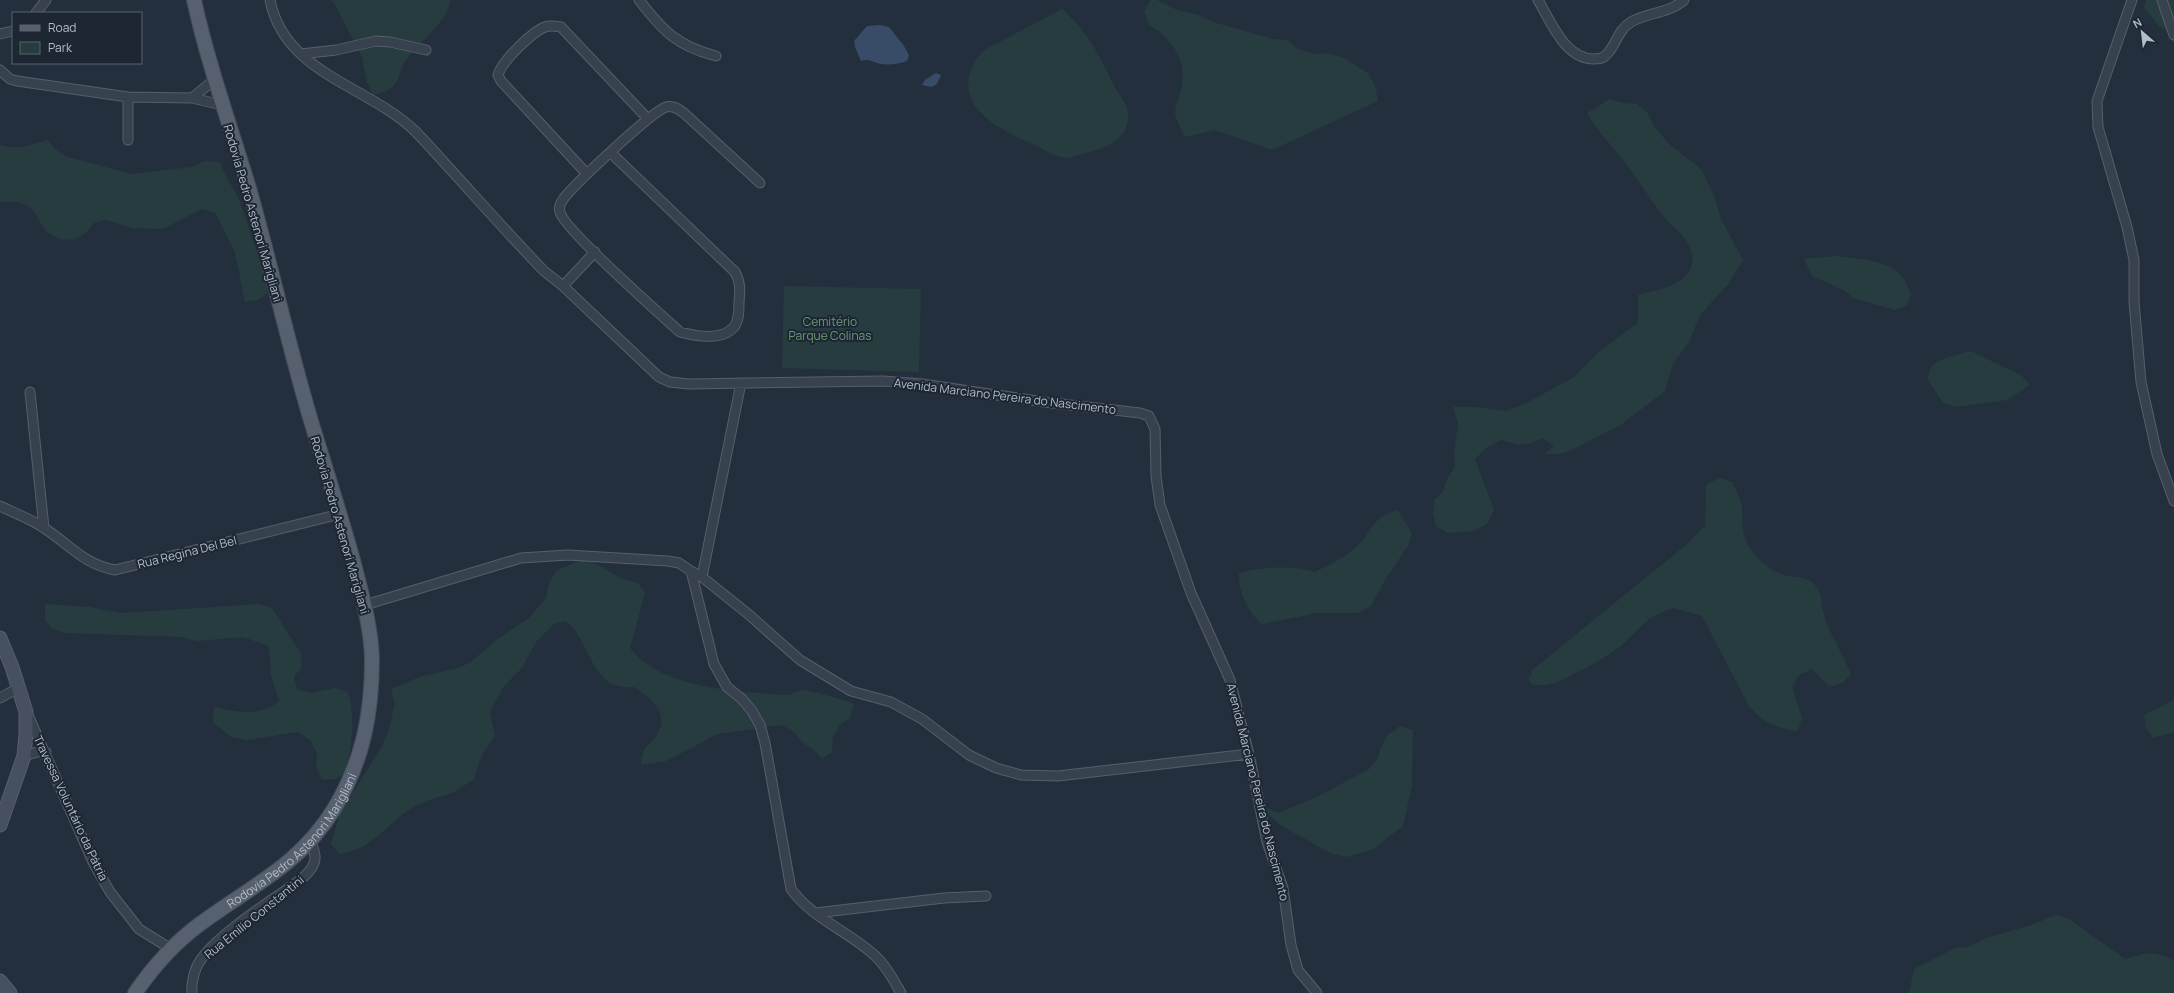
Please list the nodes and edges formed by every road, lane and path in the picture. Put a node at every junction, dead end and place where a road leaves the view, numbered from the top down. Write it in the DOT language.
graph roads {
  1 [pos="46,0"];
  2 [pos="194,0"];
  3 [pos="270,0"];
  4 [pos="639,0"];
  5 [pos="1538,0"];
  6 [pos="1684,0"];
  7 [pos="2132,0"];
  8 [pos="2162,0"];
  9 [pos="37,12"];
  10 [pos="12,31"];
  11 [pos="0,34"];
  12 [pos="2174,35"];
  13 [pos="426,50"];
  14 [pos="301,54"];
  15 [pos="716,56"];
  16 [pos="0,70"];
  17 [pos="214,80"];
  18 [pos="128,97"];
  19 [pos="192,98"];
  20 [pos="222,105"];
  21 [pos="648,119"];
  22 [pos="128,140"];
  23 [pos="611,153"];
  24 [pos="587,174"];
  25 [pos="760,183"];
  26 [pos="595,252"];
  27 [pos="563,286"];
  28 [pos="741,383"];
  29 [pos="30,392"];
  30 [pos="2174,501"];
  31 [pos="0,506"];
  32 [pos="340,514"];
  33 [pos="44,528"];
  34 [pos="691,571"];
  35 [pos="702,577"];
  36 [pos="365,605"];
  37 [pos="0,638"];
  38 [pos="4,660"];
  39 [pos="18,688"];
  40 [pos="0,698"];
  41 [pos="26,712"];
  42 [pos="46,752"];
  43 [pos="1249,754"];
  44 [pos="24,756"];
  45 [pos="0,825"];
  46 [pos="311,842"];
  47 [pos="986,896"];
  48 [pos="815,913"];
  49 [pos="171,949"];
  50 [pos="0,981"];
  51 [pos="1314,992"];
  52 [pos="10,993"];
  53 [pos="135,993"];
  54 [pos="192,993"];
  55 [pos="901,993"];
  1 -- 9 [label="street"];
  2 -- 17 [label="main road, Rodovia Pedro Astenori Marigliani"];
  3 -- 14 [label="street, Avenida Marciano Pereira do Nascimento"];
  4 -- 15 [label="street"];
  5 -- 6 [label="street"];
  7 -- 30 [label="street"];
  8 -- 12 [label="street"];
  10 -- 11 [label="street"];
  13 -- 14 [label="street"];
  14 -- 27 [label="street, Avenida Marciano Pereira do Nascimento"];
  16 -- 18 [label="street"];
  17 -- 19 [label="street"];
  17 -- 20 [label="main road, Rodovia Pedro Astenori Marigliani"];
  18 -- 19 [label="street"];
  18 -- 22 [label="street"];
  19 -- 20 [label="street"];
  20 -- 32 [label="main road, Rodovia Pedro Astenori Marigliani"];
  21 -- 23 [label="street"];
  21 -- 24 [label="street"];
  21 -- 25 [label="street"];
  23 -- 24 [label="street"];
  23 -- 26 [label="street"];
  24 -- 26 [label="street"];
  26 -- 27 [label="street"];
  27 -- 28 [label="street, Avenida Marciano Pereira do Nascimento"];
  28 -- 35 [label="street"];
  28 -- 43 [label="street, Avenida Marciano Pereira do Nascimento"];
  29 -- 33 [label="street"];
  31 -- 33 [label="street, Rua Regina Del Bel"];
  32 -- 33 [label="street, Rua Regina Del Bel"];
  32 -- 36 [label="main road, Rodovia Pedro Astenori Marigliani"];
  34 -- 35 [label="street"];
  34 -- 36 [label="street"];
  34 -- 48 [label="street"];
  35 -- 43 [label="street"];
  36 -- 46 [label="main road, Rodovia Pedro Astenori Marigliani"];
  37 -- 38 [label="street"];
  38 -- 39 [label="street"];
  39 -- 40 [label="street"];
  39 -- 41 [label="street"];
  41 -- 42 [label="street, Travessa Voluntário da Pátria"];
  41 -- 44 [label="street"];
  42 -- 44 [label="street"];
  42 -- 49 [label="street, Travessa Voluntário da Pátria"];
  43 -- 51 [label="street, Avenida Marciano Pereira do Nascimento"];
  44 -- 45 [label="street"];
  46 -- 49 [label="main road, Rodovia Pedro Astenori Marigliani"];
  46 -- 54 [label="street, Rua Emilio Constantini"];
  47 -- 48 [label="street"];
  48 -- 55 [label="street"];
  49 -- 53 [label="main road, Rodovia Pedro Astenori Marigliani"];
  50 -- 52 [label="street"];
}
